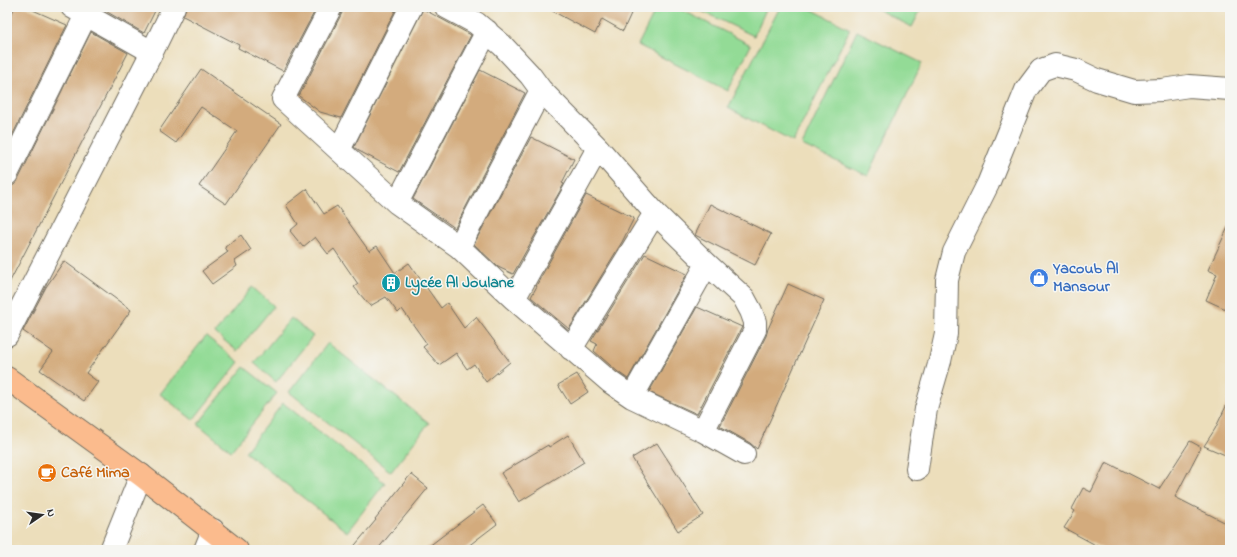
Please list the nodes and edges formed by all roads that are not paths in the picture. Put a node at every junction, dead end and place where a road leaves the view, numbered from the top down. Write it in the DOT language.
graph roads {
  1 [pos="174,7"];
  2 [pos="331,7"];
  3 [pos="411,7"];
  4 [pos="446,7"];
  5 [pos="82,9"];
  6 [pos="487,31"];
  7 [pos="152,52"];
  8 [pos="1230,89"];
  9 [pos="541,90"];
  10 [pos="598,148"];
  11 [pos="339,150"];
  12 [pos="7,174"];
  13 [pos="398,203"];
  14 [pos="655,213"];
  15 [pos="459,247"];
  16 [pos="707,264"];
  17 [pos="514,299"];
  18 [pos="7,335"];
  19 [pos="571,350"];
  20 [pos="7,378"];
  21 [pos="632,397"];
  22 [pos="703,431"];
  23 [pos="744,454"];
  24 [pos="917,469"];
  25 [pos="141,475"];
  26 [pos="209,540"];
  27 [pos="111,550"];
  28 [pos="237,550"];
  1 -- 7 [label="street"];
  2 -- 11 [label="street"];
  3 -- 11 [label="street"];
  4 -- 6 [label="street"];
  5 -- 7 [label="street"];
  5 -- 12 [label="street"];
  6 -- 9 [label="street"];
  6 -- 13 [label="street"];
  7 -- 18 [label="street"];
  8 -- 24 [label="street"];
  9 -- 10 [label="street"];
  9 -- 15 [label="street"];
  10 -- 14 [label="street"];
  10 -- 17 [label="street"];
  11 -- 13 [label="street"];
  13 -- 15 [label="street"];
  14 -- 16 [label="street"];
  14 -- 19 [label="street"];
  15 -- 17 [label="street"];
  16 -- 21 [label="street"];
  16 -- 22 [label="street"];
  17 -- 19 [label="street"];
  19 -- 21 [label="street"];
  20 -- 25 [label="main road"];
  21 -- 22 [label="street"];
  22 -- 23 [label="street"];
  25 -- 26 [label="main road"];
  25 -- 27 [label="street"];
  26 -- 28 [label="main road"];
}
